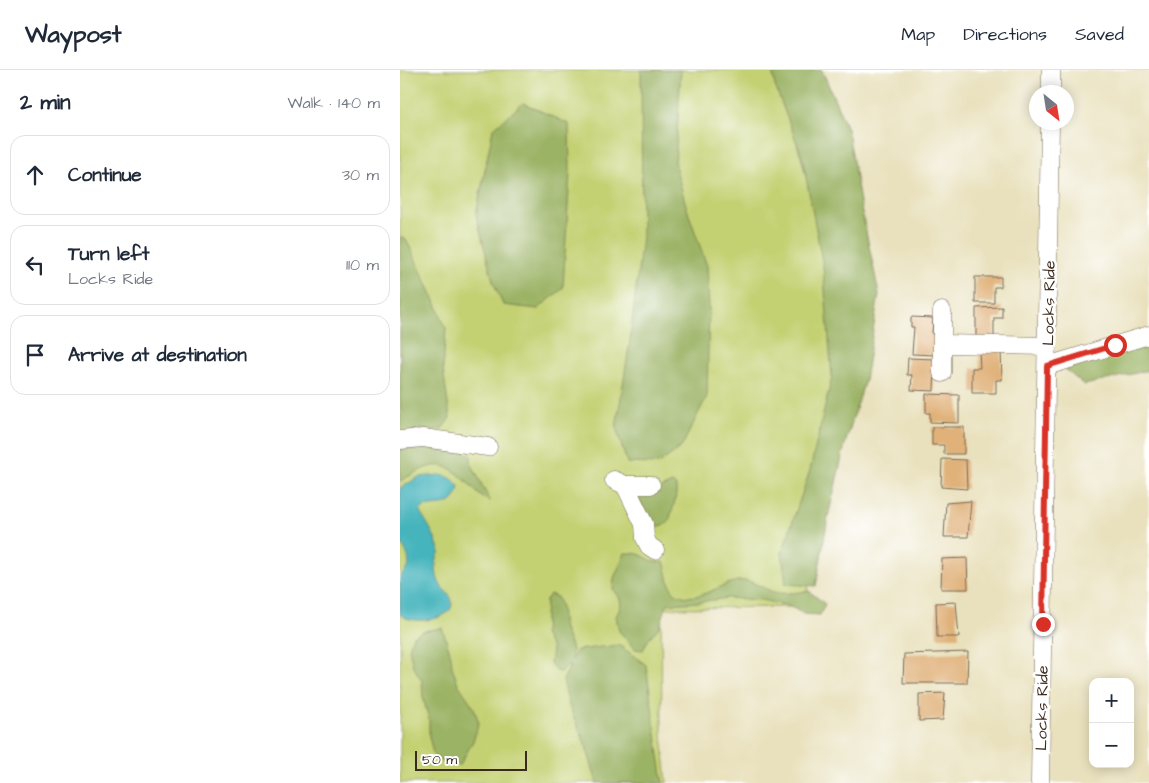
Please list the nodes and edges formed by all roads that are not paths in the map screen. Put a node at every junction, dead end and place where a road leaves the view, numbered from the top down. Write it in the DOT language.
graph roads {
  1 [pos="1051,70"];
  2 [pos="1050,85"];
  3 [pos="1050,130"];
  4 [pos="942,311"];
  5 [pos="1149,335"];
  6 [pos="943,344"];
  7 [pos="1048,346"];
  8 [pos="1047,366"];
  9 [pos="942,373"];
  10 [pos="400,440"];
  11 [pos="488,447"];
  12 [pos="651,485"];
  13 [pos="655,550"];
  14 [pos="1040,783"];
  1 -- 2 [label="street"];
  3 -- 7 [label="street, Locks Ride"];
  4 -- 6 [label="street"];
  5 -- 8 [label="street"];
  6 -- 7 [label="street"];
  6 -- 9 [label="street"];
  7 -- 8 [label="street, Locks Ride"];
  8 -- 14 [label="street, Locks Ride"];
  10 -- 11 [label="street"];
  12 -- 13 [label="street"];
}
